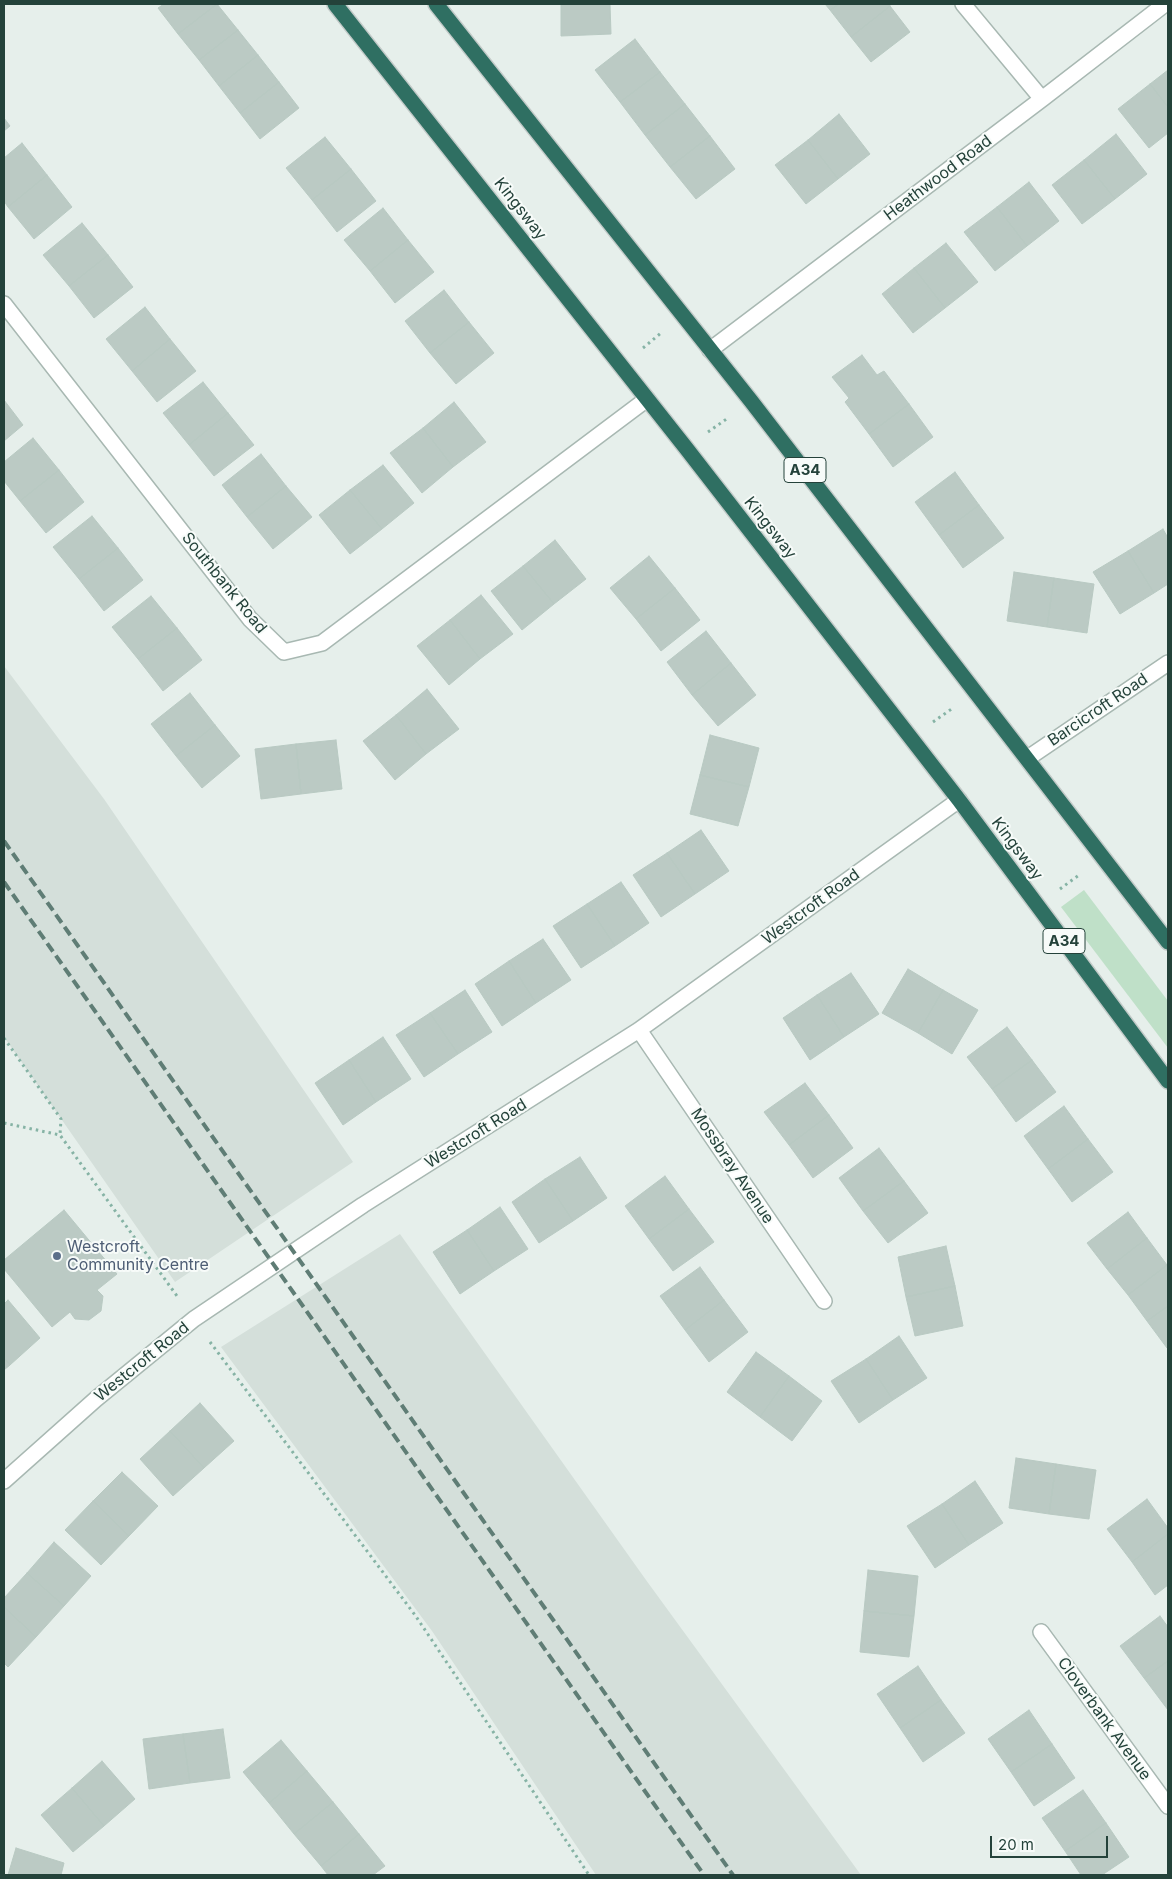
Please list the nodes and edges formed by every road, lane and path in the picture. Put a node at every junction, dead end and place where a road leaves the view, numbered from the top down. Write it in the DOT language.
graph roads {
  1 [pos="335,4"];
  2 [pos="436,4"];
  3 [pos="963,4"];
  4 [pos="1165,4"];
  5 [pos="1042,99"];
  6 [pos="4,304"];
  7 [pos="684,316"];
  8 [pos="710,350"];
  9 [pos="620,365"];
  10 [pos="647,399"];
  11 [pos="751,401"];
  12 [pos="686,448"];
  13 [pos="1168,663"];
  14 [pos="977,692"];
  15 [pos="910,737"];
  16 [pos="1028,758"];
  17 [pos="959,800"];
  18 [pos="1104,858"];
  19 [pos="1037,905"];
  20 [pos="1168,942"];
  21 [pos="640,1030"];
  22 [pos="4,1038"];
  23 [pos="1168,1081"];
  24 [pos="4,1123"];
  25 [pos="60,1135"];
  26 [pos="824,1301"];
  27 [pos="194,1319"];
  28 [pos="4,1481"];
  29 [pos="1041,1632"];
  30 [pos="1168,1806"];
  31 [pos="589,1875"];
  1 -- 9 [label="highway, Kingsway / A34"];
  2 -- 7 [label="highway, A34"];
  3 -- 5 [label="street"];
  4 -- 5 [label="street, Heathwood Road"];
  5 -- 8 [label="street, Heathwood Road"];
  6 -- 10 [label="street, Southbank Road"];
  7 -- 8 [label="highway, A34"];
  7 -- 9 [label="path"];
  8 -- 11 [label="highway, A34"];
  9 -- 10 [label="highway, Kingsway / A34"];
  10 -- 12 [label="highway, Kingsway / A34"];
  11 -- 12 [label="path"];
  11 -- 14 [label="highway, A34"];
  12 -- 15 [label="highway, Kingsway / A34"];
  13 -- 16 [label="street, Barcicroft Road"];
  14 -- 15 [label="path"];
  14 -- 16 [label="highway, A34"];
  15 -- 17 [label="highway, Kingsway / A34"];
  16 -- 18 [label="highway, A34"];
  17 -- 19 [label="highway, Kingsway / A34"];
  17 -- 21 [label="street, Westcroft Road"];
  18 -- 19 [label="path"];
  18 -- 20 [label="highway, A34"];
  19 -- 23 [label="highway, Kingsway / A34"];
  21 -- 26 [label="street, Mossbray Avenue"];
  21 -- 27 [label="street, Westcroft Road"];
  22 -- 25 [label="path"];
  24 -- 25 [label="path"];
  25 -- 27 [label="path"];
  27 -- 28 [label="street, Westcroft Road"];
  27 -- 31 [label="path"];
  29 -- 30 [label="street, Cloverbank Avenue"];
}
